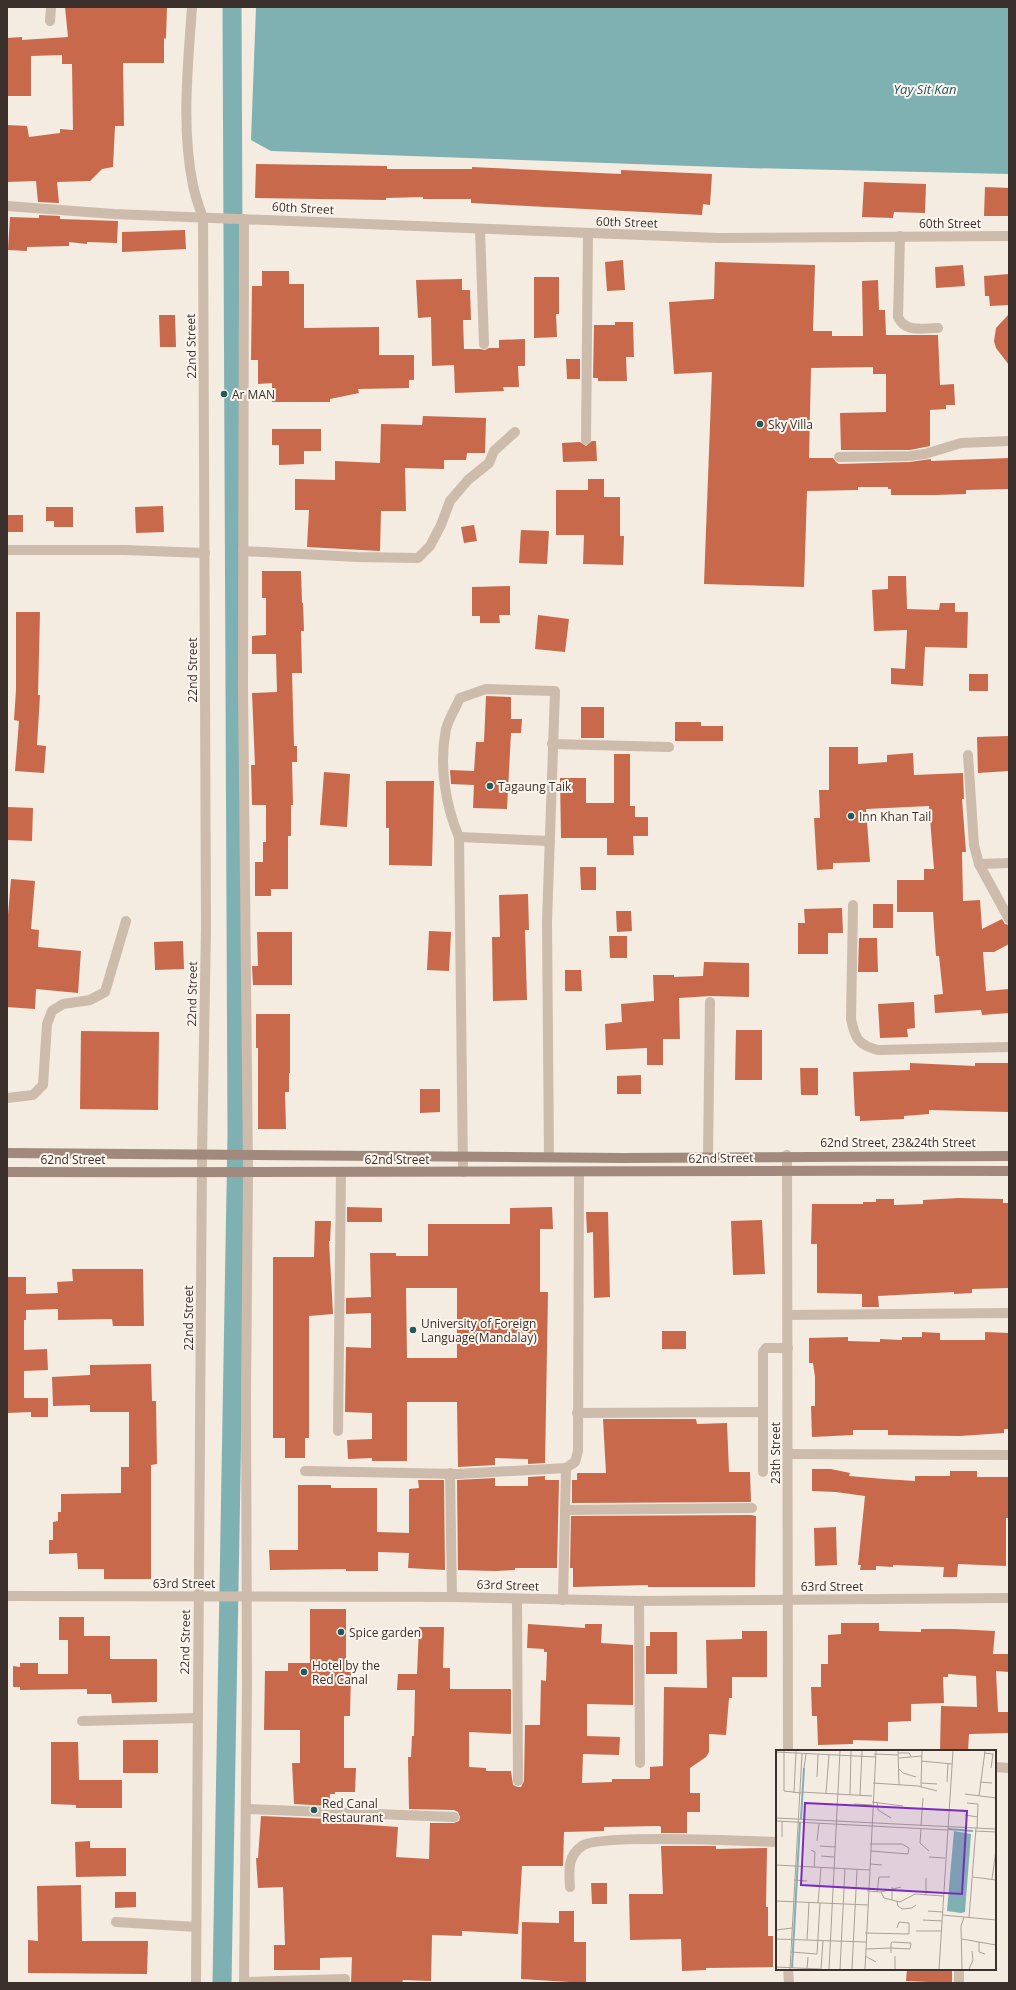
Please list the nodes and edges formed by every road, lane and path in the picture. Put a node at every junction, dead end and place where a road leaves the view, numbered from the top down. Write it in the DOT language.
graph roads {
  1 [pos="51,7"];
  2 [pos="192,7"];
  3 [pos="50,20"];
  4 [pos="7,206"];
  5 [pos="207,218"];
  6 [pos="241,218"];
  7 [pos="480,229"];
  8 [pos="588,234"];
  9 [pos="900,236"];
  10 [pos="1009,236"];
  11 [pos="938,328"];
  12 [pos="484,344"];
  13 [pos="515,432"];
  14 [pos="586,440"];
  15 [pos="1009,441"];
  16 [pos="839,457"];
  17 [pos="7,550"];
  18 [pos="243,551"];
  19 [pos="205,553"];
  20 [pos="552,744"];
  21 [pos="669,747"];
  22 [pos="968,756"];
  23 [pos="459,837"];
  24 [pos="549,841"];
  25 [pos="1009,863"];
  26 [pos="979,864"];
  27 [pos="853,905"];
  28 [pos="1009,919"];
  29 [pos="126,921"];
  30 [pos="710,1002"];
  31 [pos="1009,1047"];
  32 [pos="7,1098"];
  33 [pos="7,1153"];
  34 [pos="244,1155"];
  35 [pos="205,1156"];
  36 [pos="787,1156"];
  37 [pos="1009,1156"];
  38 [pos="462,1157"];
  39 [pos="549,1157"];
  40 [pos="708,1157"];
  41 [pos="787,1170"];
  42 [pos="1009,1171"];
  43 [pos="7,1172"];
  44 [pos="206,1172"];
  45 [pos="245,1172"];
  46 [pos="341,1172"];
  47 [pos="462,1172"];
  48 [pos="579,1172"];
  49 [pos="1009,1313"];
  50 [pos="788,1315"];
  51 [pos="788,1348"];
  52 [pos="763,1412"];
  53 [pos="577,1413"];
  54 [pos="338,1431"];
  55 [pos="788,1454"];
  56 [pos="1009,1455"];
  57 [pos="566,1468"];
  58 [pos="305,1471"];
  59 [pos="763,1472"];
  60 [pos="450,1473"];
  61 [pos="752,1508"];
  62 [pos="566,1510"];
  63 [pos="7,1596"];
  64 [pos="199,1596"];
  65 [pos="247,1597"];
  66 [pos="452,1597"];
  67 [pos="517,1598"];
  68 [pos="1009,1598"];
  69 [pos="788,1599"];
  70 [pos="563,1600"];
  71 [pos="639,1601"];
  72 [pos="198,1718"];
  73 [pos="82,1721"];
  74 [pos="788,1750"];
  75 [pos="640,1763"];
  76 [pos="996,1767"];
  77 [pos="1009,1768"];
  78 [pos="518,1781"];
  79 [pos="247,1809"];
  80 [pos="454,1817"];
  81 [pos="776,1842"];
  82 [pos="570,1887"];
  83 [pos="116,1922"];
  84 [pos="196,1927"];
  85 [pos="788,1970"];
  86 [pos="959,1970"];
  87 [pos="345,1979"];
  88 [pos="196,1983"];
  89 [pos="244,1983"];
  90 [pos="788,1983"];
  91 [pos="958,1983"];
  1 -- 3 [label="street"];
  2 -- 5 [label="street, 22nd Street"];
  4 -- 5 [label="street"];
  5 -- 6 [label="street, 60th Street"];
  5 -- 19 [label="street, 22nd Street"];
  6 -- 7 [label="street, 60th Street"];
  6 -- 18 [label="street"];
  7 -- 8 [label="street, 60th Street"];
  7 -- 12 [label="street"];
  8 -- 9 [label="street, 60th Street"];
  8 -- 14 [label="street"];
  9 -- 10 [label="street, 60th Street"];
  9 -- 11 [label="street"];
  13 -- 18 [label="street"];
  15 -- 16 [label="street"];
  17 -- 19 [label="street"];
  18 -- 34 [label="street"];
  19 -- 35 [label="street, 22nd Street"];
  20 -- 21 [label="street"];
  20 -- 23 [label="street"];
  20 -- 24 [label="street"];
  22 -- 26 [label="street"];
  23 -- 24 [label="street"];
  23 -- 38 [label="street"];
  24 -- 39 [label="street"];
  25 -- 26 [label="street"];
  26 -- 28 [label="street"];
  27 -- 31 [label="street"];
  29 -- 32 [label="street"];
  30 -- 40 [label="street"];
  33 -- 35 [label="main road, 62nd Street"];
  34 -- 35 [label="main road, 62nd Street"];
  34 -- 38 [label="main road, 62nd Street"];
  34 -- 45 [label="street"];
  35 -- 44 [label="street, 22nd Street"];
  36 -- 37 [label="main road, 62nd Street, 23&24th Street"];
  36 -- 40 [label="main road, 62nd Street"];
  36 -- 41 [label="street, 23th Street"];
  38 -- 39 [label="main road, 62nd Street"];
  38 -- 47 [label="street"];
  39 -- 40 [label="main road, 62nd Street"];
  41 -- 42 [label="main road"];
  41 -- 48 [label="main road, 62nd Street"];
  41 -- 50 [label="street, 23th Street"];
  43 -- 44 [label="main road, 62nd Street"];
  44 -- 45 [label="main road, 62nd Street"];
  44 -- 64 [label="street, 22nd Street"];
  45 -- 46 [label="main road, 62nd Street"];
  45 -- 65 [label="street"];
  46 -- 47 [label="main road, 62nd Street"];
  46 -- 54 [label="street"];
  47 -- 48 [label="main road, 62nd Street"];
  48 -- 53 [label="street"];
  49 -- 50 [label="street"];
  50 -- 51 [label="street, 23th Street"];
  51 -- 52 [label="street"];
  51 -- 55 [label="street, 23th Street"];
  52 -- 53 [label="street"];
  52 -- 59 [label="street"];
  53 -- 57 [label="street"];
  55 -- 56 [label="street"];
  55 -- 69 [label="street, 23th Street"];
  57 -- 60 [label="street"];
  57 -- 62 [label="street"];
  58 -- 60 [label="street"];
  60 -- 66 [label="street"];
  61 -- 62 [label="street"];
  62 -- 70 [label="street"];
  63 -- 64 [label="street, 63rd Street"];
  64 -- 65 [label="street, 63rd Street"];
  64 -- 72 [label="street, 22nd Street"];
  65 -- 66 [label="street, 63rd Street"];
  65 -- 79 [label="street"];
  66 -- 67 [label="street, 63rd Street"];
  67 -- 70 [label="street, 63rd Street"];
  67 -- 78 [label="street"];
  68 -- 69 [label="street, 63rd Street"];
  69 -- 71 [label="street, 63rd Street"];
  69 -- 74 [label="street, 23th Street"];
  70 -- 71 [label="street, 63rd Street"];
  71 -- 75 [label="street"];
  72 -- 73 [label="street"];
  72 -- 84 [label="street, 22nd Street"];
  76 -- 77 [label="street"];
  79 -- 80 [label="street"];
  79 -- 89 [label="street"];
  81 -- 82 [label="street"];
  83 -- 84 [label="street"];
  84 -- 88 [label="street, 22nd Street"];
  85 -- 90 [label="street"];
  86 -- 91 [label="street"];
  87 -- 89 [label="street"];
}
